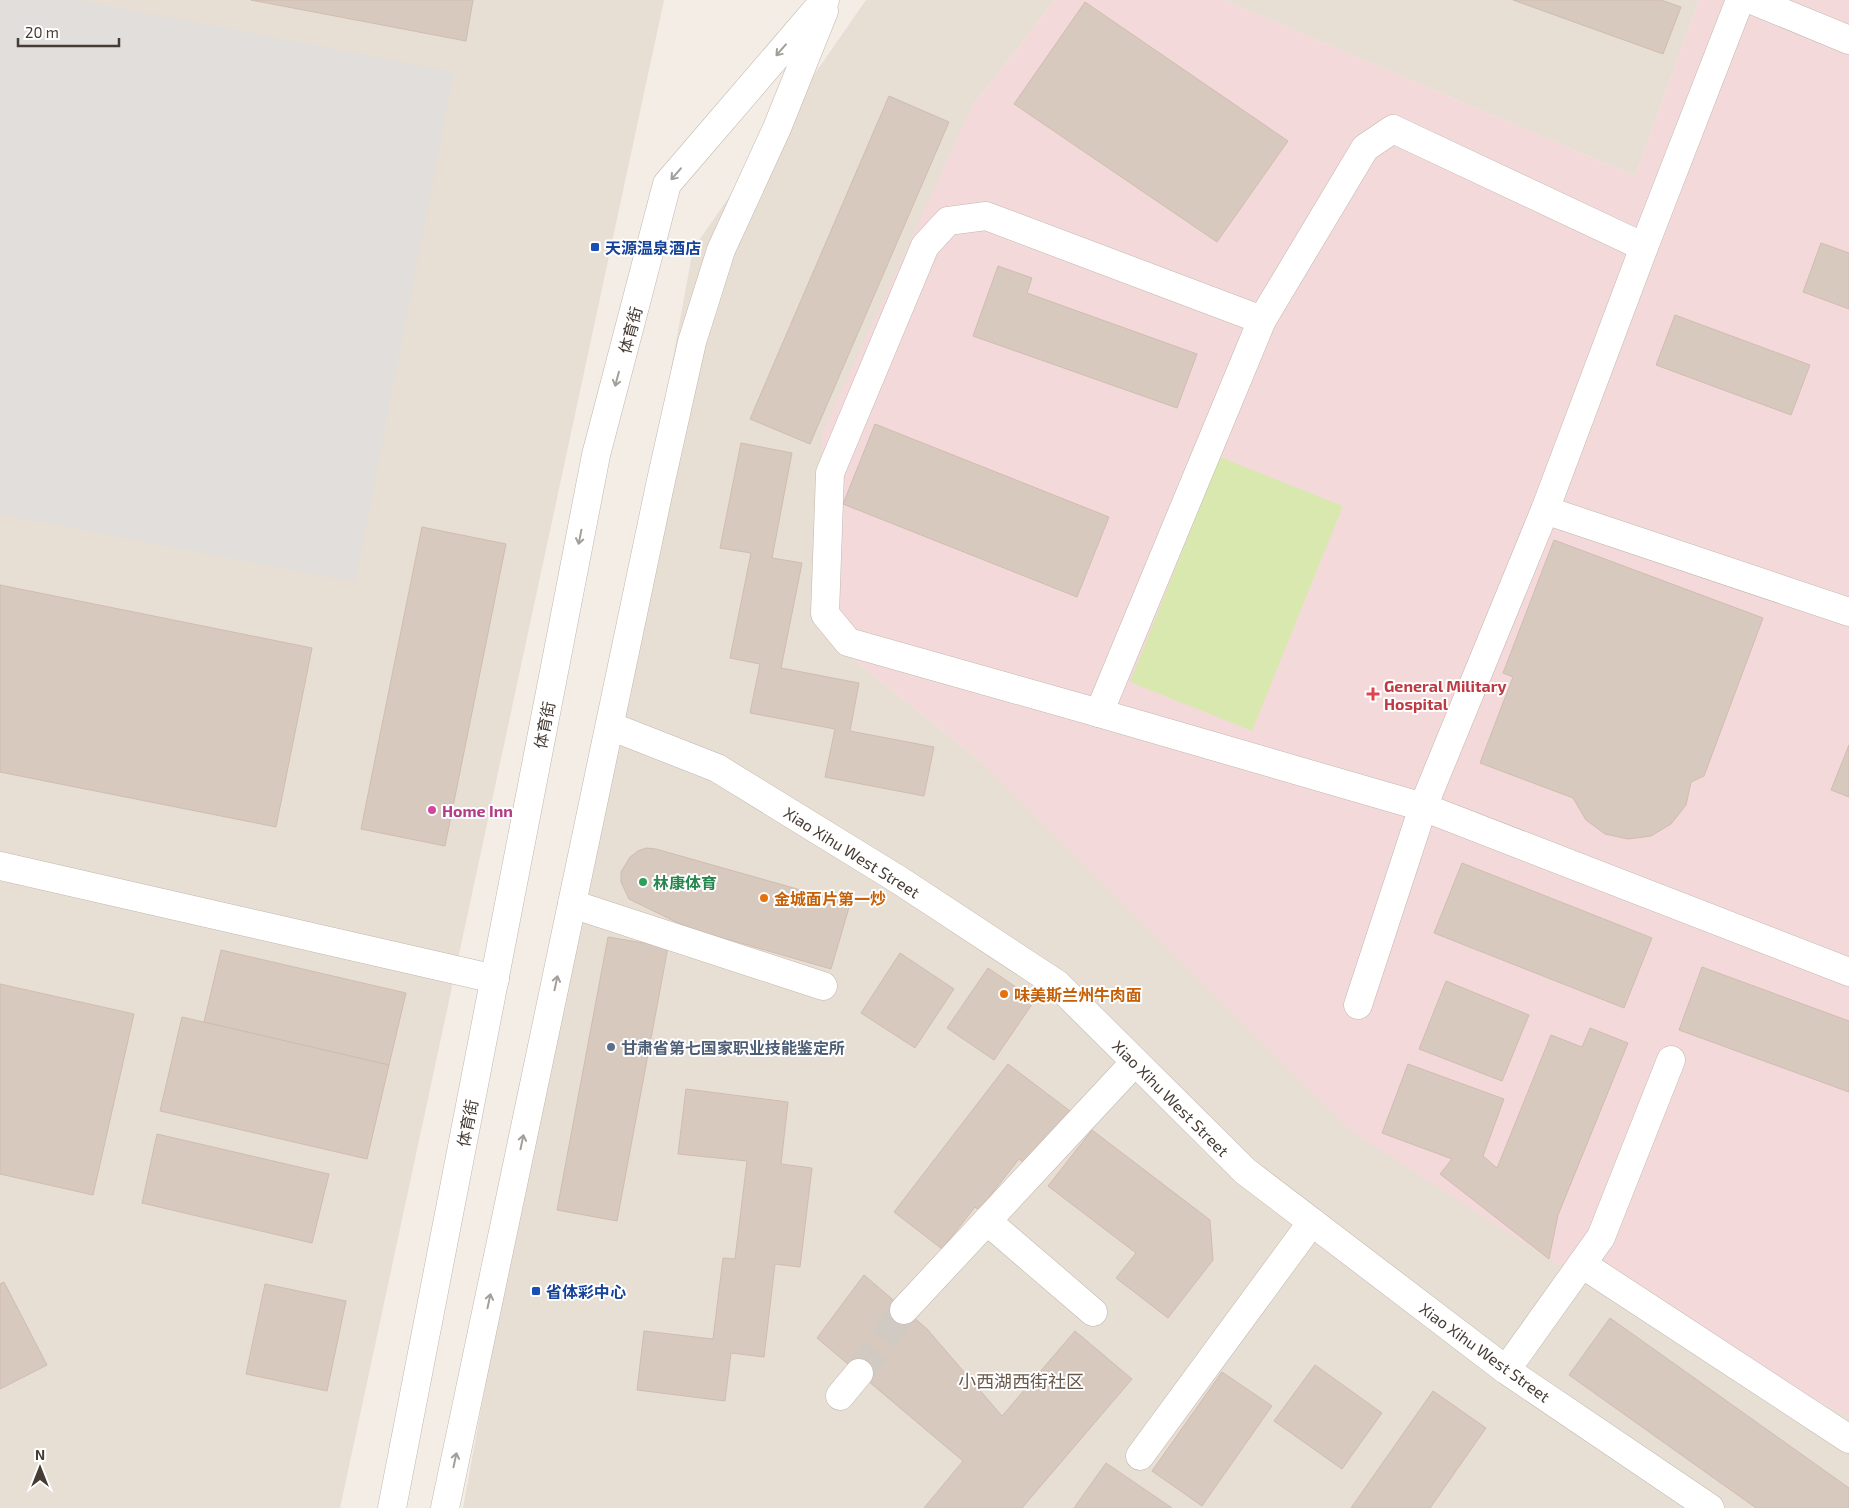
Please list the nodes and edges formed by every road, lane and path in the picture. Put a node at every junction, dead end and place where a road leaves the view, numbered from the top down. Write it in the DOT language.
graph roads {
  1 [pos="824,0"];
  2 [pos="829,0"];
  3 [pos="1740,0"];
  4 [pos="1752,0"];
  5 [pos="1849,40"];
  6 [pos="1644,247"];
  7 [pos="1262,320"];
  8 [pos="1545,510"];
  9 [pos="1849,612"];
  10 [pos="1099,713"];
  11 [pos="610,726"];
  12 [pos="1423,807"];
  13 [pos="0,866"];
  14 [pos="572,904"];
  15 [pos="1849,972"];
  16 [pos="495,979"];
  17 [pos="823,986"];
  18 [pos="1358,1006"];
  19 [pos="1671,1060"];
  20 [pos="1136,1062"];
  21 [pos="987,1221"];
  22 [pos="1312,1222"];
  23 [pos="1582,1264"];
  24 [pos="904,1310"];
  25 [pos="1093,1312"];
  26 [pos="1506,1370"];
  27 [pos="859,1373"];
  28 [pos="840,1396"];
  29 [pos="1849,1439"];
  30 [pos="1140,1456"];
  31 [pos="392,1508"];
  32 [pos="445,1508"];
  33 [pos="1710,1508"];
  1 -- 16 [label="street, 体育街, one-way"];
  2 -- 11 [label="street"];
  3 -- 6 [label="street"];
  4 -- 5 [label="street"];
  6 -- 7 [label="street"];
  6 -- 8 [label="street"];
  7 -- 10 [label="street"];
  7 -- 10 [label="street"];
  8 -- 9 [label="street"];
  8 -- 12 [label="street"];
  10 -- 12 [label="street"];
  11 -- 14 [label="street"];
  11 -- 20 [label="street, Xiao Xihu West Street"];
  12 -- 15 [label="street"];
  12 -- 18 [label="street"];
  13 -- 16 [label="street"];
  14 -- 17 [label="street"];
  32 -- 14 [label="street, one-way"];
  16 -- 31 [label="street, 体育街"];
  19 -- 23 [label="street"];
  20 -- 21 [label="street"];
  20 -- 22 [label="street, Xiao Xihu West Street"];
  21 -- 24 [label="street"];
  21 -- 25 [label="street"];
  22 -- 26 [label="street, Xiao Xihu West Street"];
  22 -- 30 [label="street"];
  23 -- 26 [label="street"];
  23 -- 29 [label="street"];
  26 -- 33 [label="street, Xiao Xihu West Street"];
  27 -- 28 [label="street"];
}
